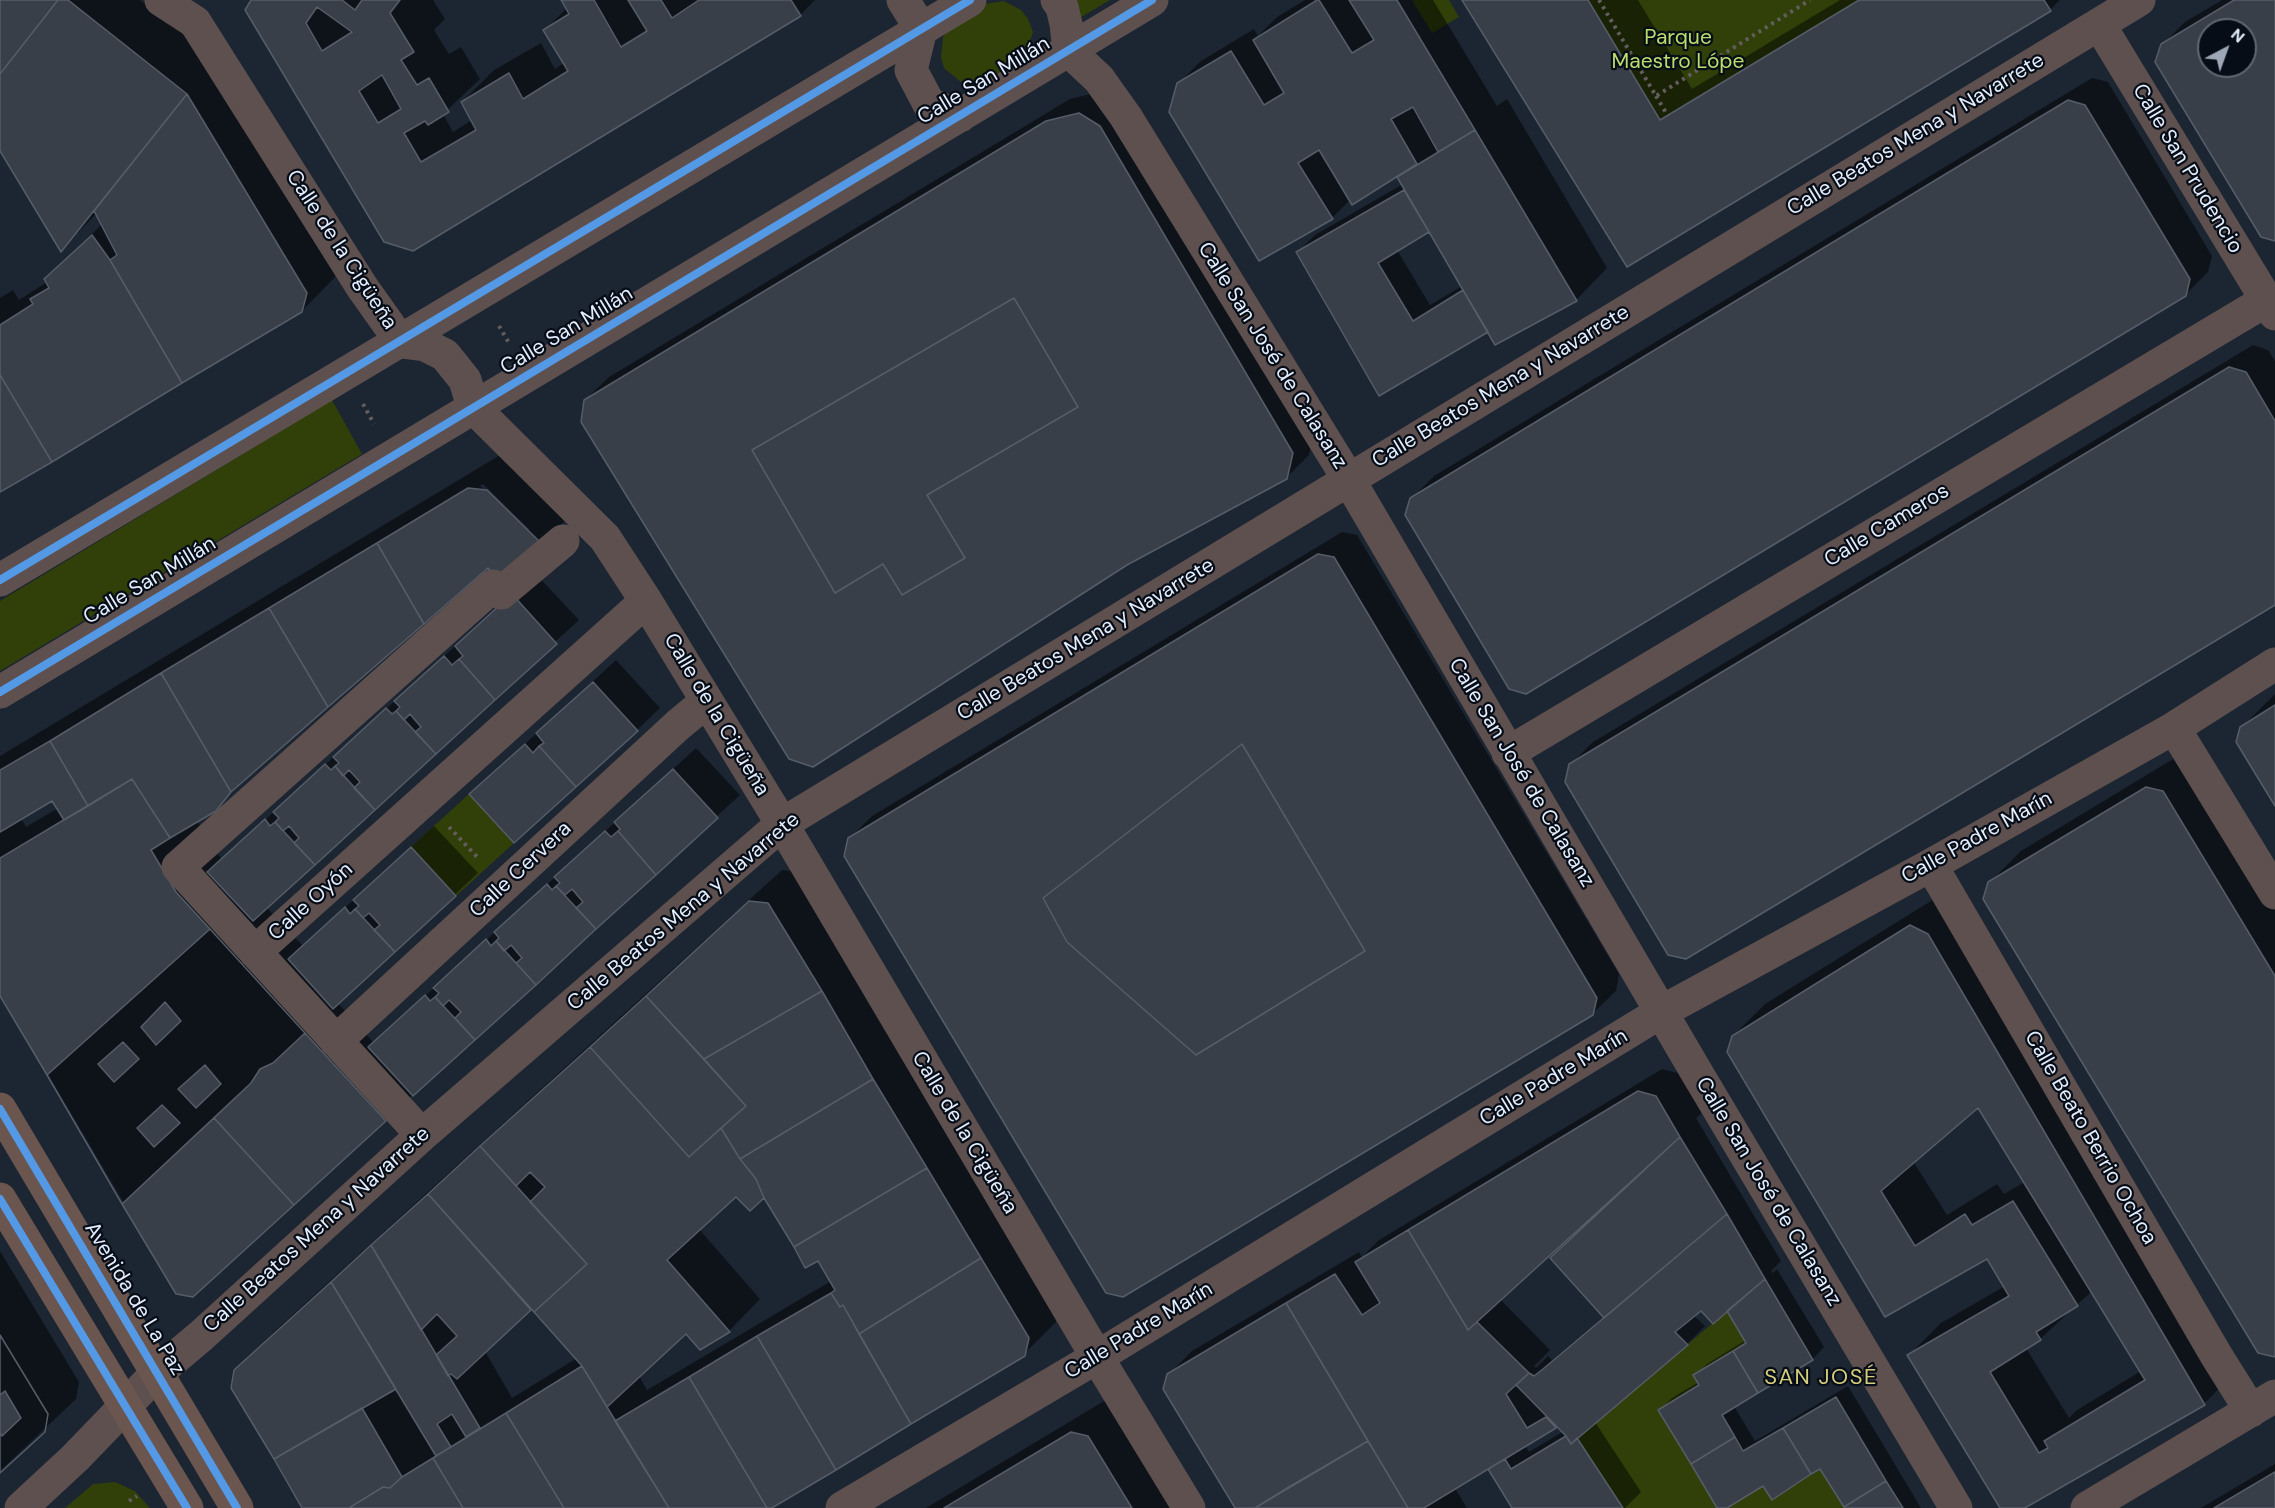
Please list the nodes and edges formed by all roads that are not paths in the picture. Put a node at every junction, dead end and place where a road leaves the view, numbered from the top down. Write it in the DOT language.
graph roads {
  1 [pos="161,0"];
  2 [pos="903,0"];
  3 [pos="970,0"];
  4 [pos="1057,0"];
  5 [pos="1152,0"];
  6 [pos="2139,0"];
  7 [pos="202,11"];
  8 [pos="2098,24"];
  9 [pos="921,29"];
  10 [pos="1069,51"];
  11 [pos="960,116"];
  12 [pos="2271,307"];
  13 [pos="401,342"];
  14 [pos="472,407"];
  15 [pos="1349,480"];
  16 [pos="563,540"];
  17 [pos="0,580"];
  18 [pos="646,601"];
  19 [pos="2275,664"];
  20 [pos="0,692"];
  21 [pos="707,701"];
  22 [pos="2174,728"];
  23 [pos="1508,753"];
  24 [pos="782,824"];
  25 [pos="1931,865"];
  26 [pos="2275,893"];
  27 [pos="255,952"];
  28 [pos="1661,1012"];
  29 [pos="336,1041"];
  30 [pos="0,1109"];
  31 [pos="422,1135"];
  32 [pos="0,1199"];
  33 [pos="1097,1357"];
  34 [pos="157,1373"];
  35 [pos="2263,1404"];
  36 [pos="125,1406"];
  37 [pos="21,1508"];
  38 [pos="187,1508"];
  39 [pos="237,1508"];
  40 [pos="842,1508"];
  41 [pos="1189,1508"];
  42 [pos="1956,1508"];
  43 [pos="2087,1508"];
  1 -- 7 [label="street, Calle de la Cigüeña"];
  2 -- 9 [label="street"];
  3 -- 9 [label="street"];
  4 -- 10 [label="street, Calle San Millán"];
  5 -- 10 [label="street, Calle San Millán"];
  6 -- 8 [label="street, Calle Beatos Mena y Navarrete"];
  7 -- 13 [label="street, Calle de la Cigüeña"];
  8 -- 12 [label="street, Calle San Prudencio"];
  8 -- 15 [label="street, Calle Beatos Mena y Navarrete"];
  9 -- 11 [label="street, Calle San Millán"];
  9 -- 13 [label="street"];
  10 -- 11 [label="street, Calle San Millán"];
  10 -- 15 [label="street, Calle San José de Calasanz"];
  11 -- 14 [label="street, Calle San Millán"];
  12 -- 23 [label="street, Calle Cameros"];
  13 -- 14 [label="street, Calle de la Cigüeña"];
  13 -- 17 [label="street"];
  14 -- 18 [label="street, Calle de la Cigüeña"];
  14 -- 20 [label="street, Calle San Millán"];
  15 -- 23 [label="street, Calle San José de Calasanz"];
  15 -- 24 [label="street, Calle Beatos Mena y Navarrete"];
  16 -- 27 [label="street, Calle Oyón"];
  18 -- 21 [label="street, Calle de la Cigüeña"];
  18 -- 27 [label="street, Calle Oyón"];
  19 -- 22 [label="street, Calle Padre Marín"];
  21 -- 24 [label="street, Calle de la Cigüeña"];
  21 -- 29 [label="street, Calle Cervera"];
  22 -- 25 [label="street, Calle Padre Marín"];
  22 -- 26 [label="street"];
  23 -- 28 [label="street, Calle San José de Calasanz"];
  24 -- 31 [label="street, Calle Beatos Mena y Navarrete"];
  24 -- 33 [label="street, Calle de la Cigüeña"];
  25 -- 28 [label="street, Calle Padre Marín"];
  25 -- 35 [label="street, Calle Beato Berrio Ochoa"];
  27 -- 29 [label="street"];
  28 -- 33 [label="street, Calle Padre Marín"];
  28 -- 42 [label="street, Calle San José de Calasanz"];
  29 -- 31 [label="street"];
  30 -- 34 [label="main road, Avenida de La Paz"];
  31 -- 34 [label="street, Calle Beatos Mena y Navarrete"];
  32 -- 36 [label="main road"];
  33 -- 40 [label="street, Calle Padre Marín"];
  33 -- 41 [label="street, Calle de la Cigüeña"];
  34 -- 36 [label="street, Calle Beatos Mena y Navarrete"];
  34 -- 39 [label="main road, Avenida de La Paz"];
  35 -- 43 [label="street"];
  36 -- 37 [label="street, Calle Beatos Mena y Navarrete"];
  36 -- 38 [label="main road"];
}
